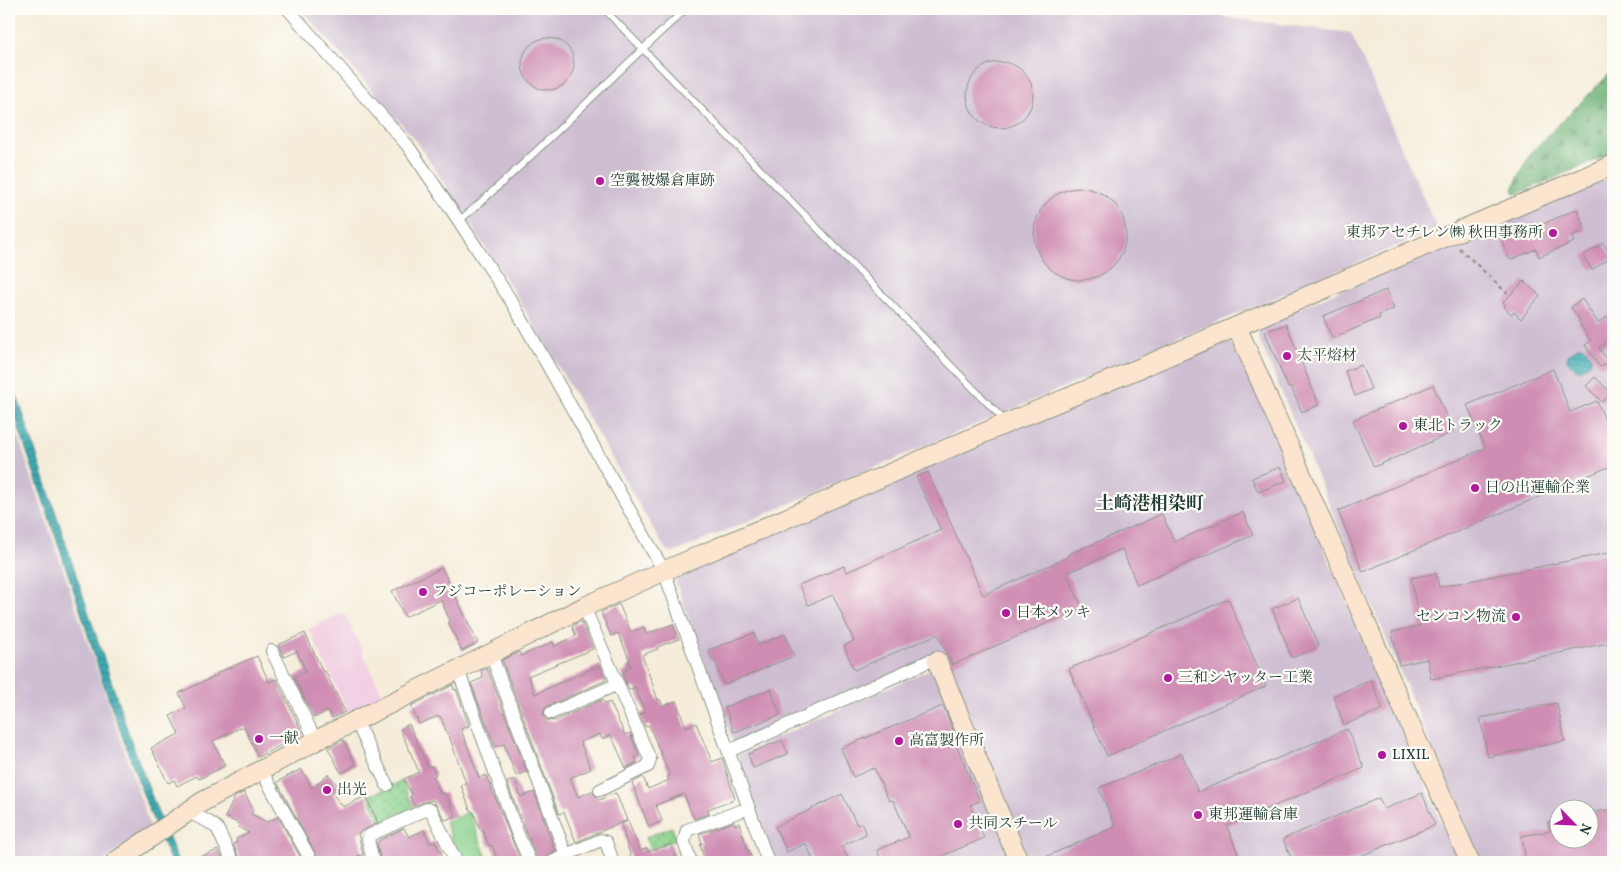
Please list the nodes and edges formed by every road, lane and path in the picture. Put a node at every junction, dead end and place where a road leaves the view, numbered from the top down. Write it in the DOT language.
graph roads {
  1 [pos="288,9"];
  2 [pos="604,9"];
  3 [pos="686,9"];
  4 [pos="642,48"];
  5 [pos="1613,165"];
  6 [pos="459,221"];
  7 [pos="1447,236"];
  8 [pos="1507,293"];
  9 [pos="1237,327"];
  10 [pos="1007,423"];
  11 [pos="664,571"];
  12 [pos="584,607"];
  13 [pos="272,650"];
  14 [pos="491,654"];
  15 [pos="937,661"];
  16 [pos="458,670"];
  17 [pos="618,684"];
  18 [pos="551,713"];
  19 [pos="356,721"];
  20 [pos="316,741"];
  21 [pos="729,752"];
  22 [pos="261,770"];
  23 [pos="388,785"];
  24 [pos="600,790"];
  25 [pos="749,808"];
  26 [pos="188,812"];
  27 [pos="566,856"];
  28 [pos="115,862"];
  29 [pos="233,862"];
  30 [pos="312,862"];
  31 [pos="373,862"];
  32 [pos="453,862"];
  33 [pos="530,862"];
  34 [pos="552,862"];
  35 [pos="613,862"];
  36 [pos="691,862"];
  37 [pos="768,862"];
  38 [pos="1019,862"];
  39 [pos="1470,862"];
  1 -- 6 [label="street"];
  2 -- 4 [label="lane"];
  3 -- 4 [label="lane"];
  4 -- 6 [label="lane"];
  4 -- 10 [label="lane"];
  5 -- 7 [label="street"];
  6 -- 11 [label="street"];
  7 -- 8 [label="path"];
  7 -- 9 [label="street"];
  9 -- 10 [label="street"];
  9 -- 39 [label="street"];
  10 -- 11 [label="street"];
  11 -- 12 [label="street"];
  11 -- 21 [label="street"];
  12 -- 14 [label="street"];
  12 -- 17 [label="street"];
  13 -- 20 [label="street"];
  14 -- 16 [label="street"];
  14 -- 27 [label="street"];
  15 -- 21 [label="street"];
  15 -- 38 [label="street"];
  16 -- 19 [label="street"];
  16 -- 33 [label="street"];
  17 -- 18 [label="street"];
  17 -- 24 [label="street"];
  19 -- 20 [label="street"];
  19 -- 23 [label="street"];
  20 -- 22 [label="street"];
  21 -- 25 [label="street"];
  22 -- 26 [label="street"];
  22 -- 30 [label="street"];
  25 -- 36 [label="street"];
  25 -- 37 [label="street"];
  26 -- 28 [label="street"];
  26 -- 29 [label="street"];
  27 -- 34 [label="street"];
  27 -- 35 [label="street"];
  31 -- 32 [label="street"];
}
